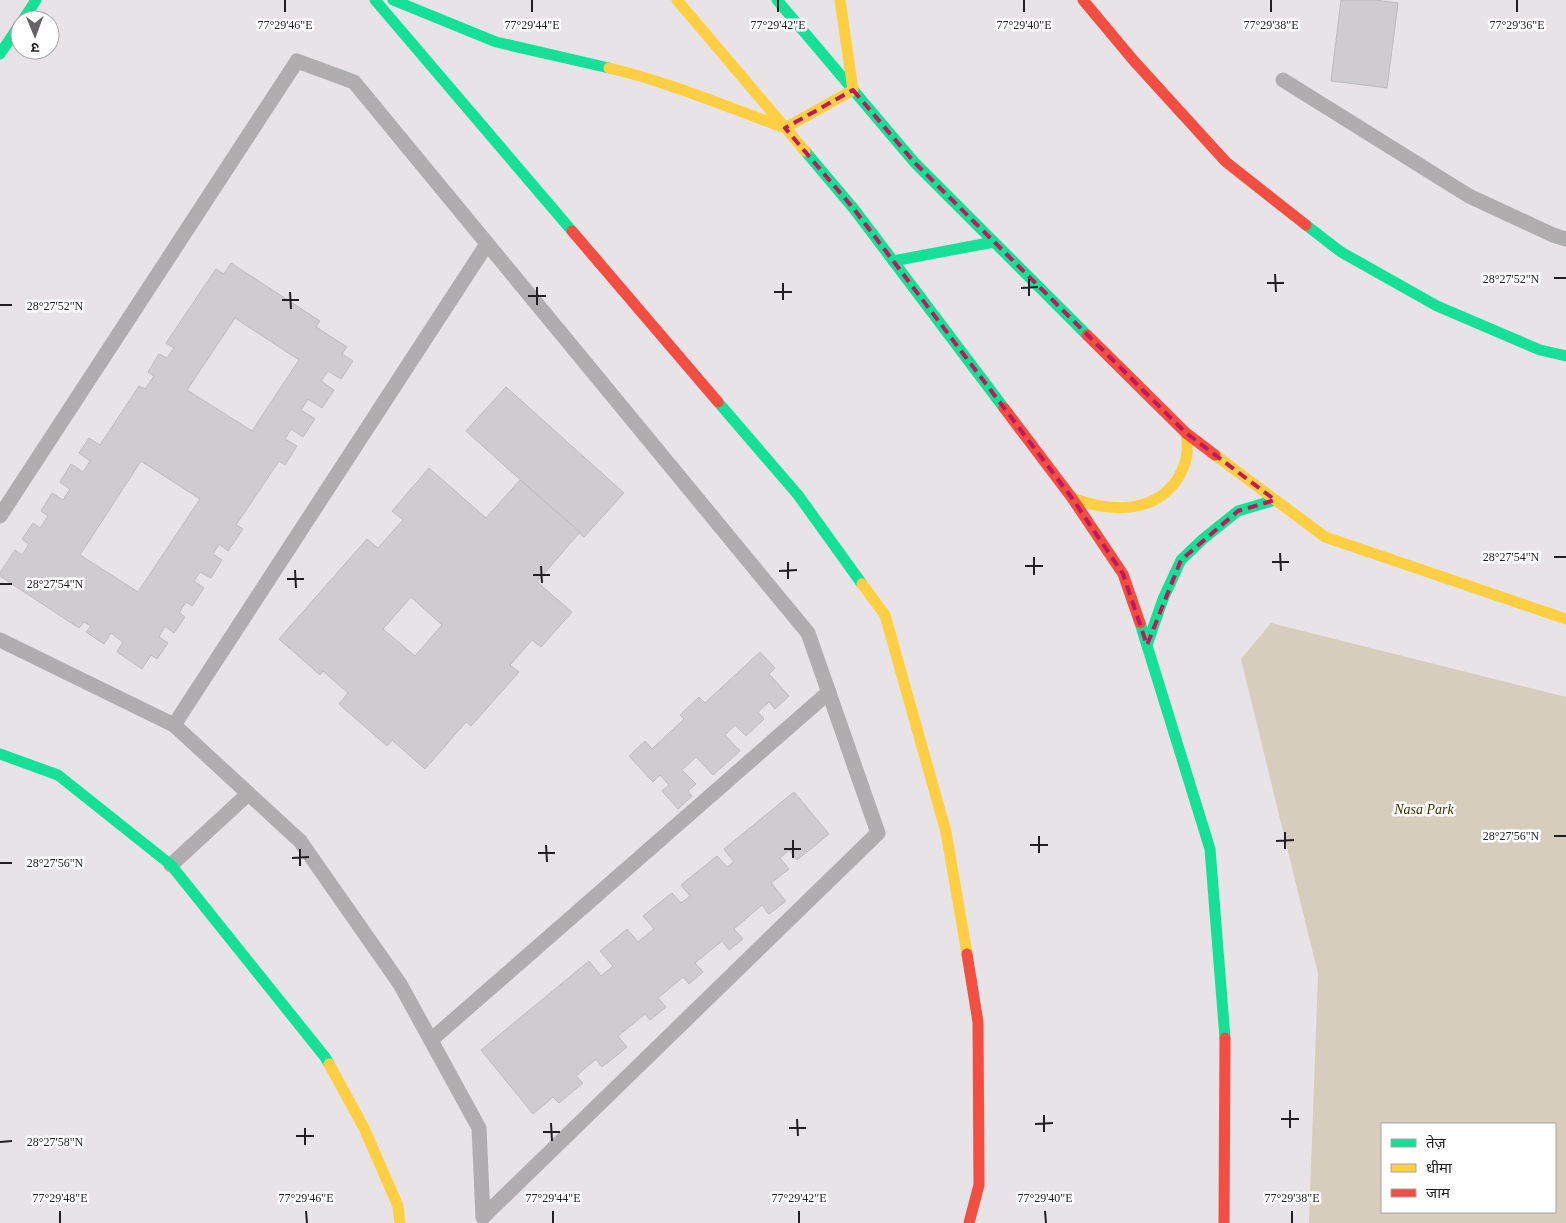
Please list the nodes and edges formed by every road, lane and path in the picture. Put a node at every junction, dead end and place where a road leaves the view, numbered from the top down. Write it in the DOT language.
graph roads {
  1 [pos="375,0"];
  2 [pos="393,0"];
  3 [pos="677,0"];
  4 [pos="776,0"];
  5 [pos="840,0"];
  6 [pos="1083,0"];
  7 [pos="10,39"];
  8 [pos="0,54"];
  9 [pos="1283,80"];
  10 [pos="853,90"];
  11 [pos="786,128"];
  12 [pos="1566,239"];
  13 [pos="994,242"];
  14 [pos="487,244"];
  15 [pos="893,262"];
  16 [pos="1566,356"];
  17 [pos="1186,433"];
  18 [pos="1072,498"];
  19 [pos="1275,500"];
  20 [pos="0,516"];
  21 [pos="1566,619"];
  22 [pos="0,640"];
  23 [pos="1147,645"];
  24 [pos="829,692"];
  25 [pos="174,725"];
  26 [pos="0,754"];
  27 [pos="248,794"];
  28 [pos="171,865"];
  29 [pos="431,1040"];
  30 [pos="400,1223"];
  31 [pos="968,1223"];
  32 [pos="1224,1223"];
  1 -- 31 [label="street"];
  2 -- 11 [label="street"];
  3 -- 11 [label="street"];
  4 -- 10 [label="street"];
  5 -- 10 [label="street"];
  6 -- 16 [label="street"];
  7 -- 8 [label="street"];
  9 -- 12 [label="lane"];
  10 -- 11 [label="street"];
  10 -- 13 [label="street"];
  11 -- 15 [label="street"];
  13 -- 15 [label="street"];
  13 -- 17 [label="street"];
  14 -- 20 [label="lane"];
  14 -- 24 [label="lane"];
  14 -- 25 [label="lane"];
  15 -- 18 [label="street"];
  17 -- 18 [label="street"];
  17 -- 19 [label="street"];
  18 -- 23 [label="street"];
  19 -- 21 [label="street"];
  19 -- 23 [label="street"];
  22 -- 25 [label="lane"];
  23 -- 32 [label="street"];
  24 -- 29 [label="lane"];
  24 -- 29 [label="lane"];
  25 -- 27 [label="lane"];
  26 -- 28 [label="street"];
  27 -- 28 [label="lane"];
  27 -- 29 [label="lane"];
  28 -- 30 [label="street"];
}
